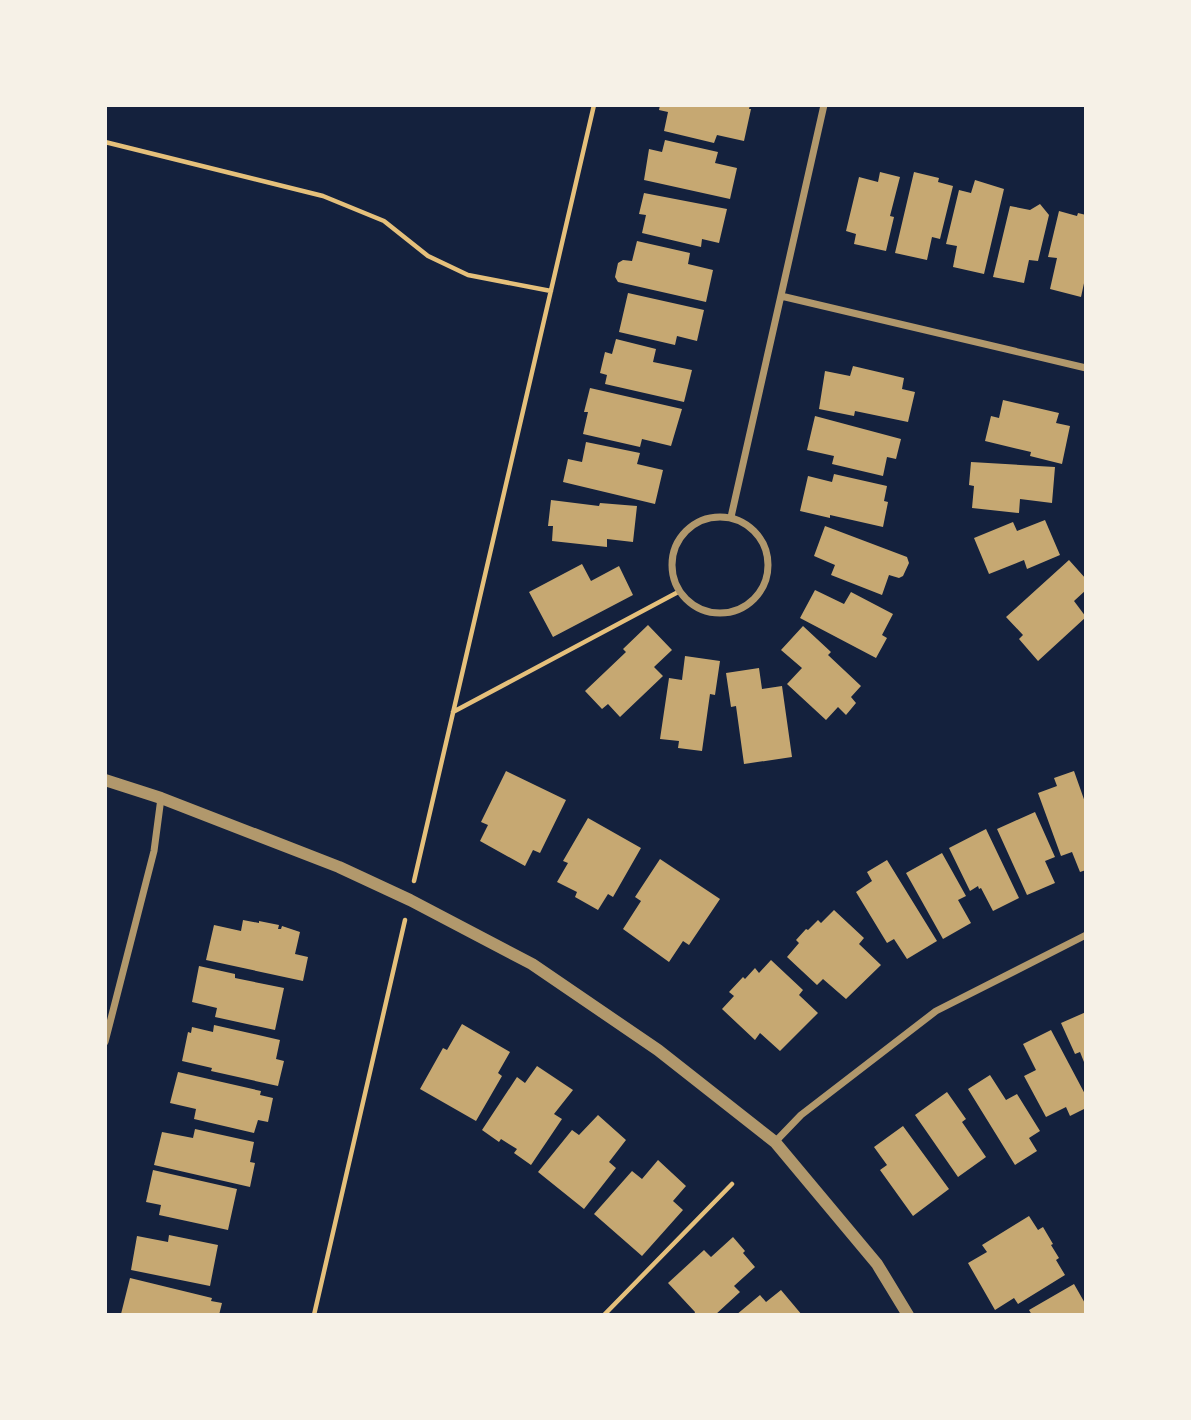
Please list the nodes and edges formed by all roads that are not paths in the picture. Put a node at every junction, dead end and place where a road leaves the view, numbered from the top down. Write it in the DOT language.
graph roads {
  1 [pos="824,105"];
  2 [pos="781,296"];
  3 [pos="1086,368"];
  4 [pos="731,517"];
  5 [pos="105,780"];
  6 [pos="161,798"];
  7 [pos="1086,935"];
  8 [pos="105,1041"];
  9 [pos="775,1142"];
  10 [pos="908,1315"];
  1 -- 2 [label="street"];
  2 -- 3 [label="street"];
  2 -- 4 [label="street"];
  4 -- 4 [label="street"];
  5 -- 6 [label="street"];
  6 -- 8 [label="street"];
  6 -- 9 [label="street"];
  7 -- 9 [label="street"];
  9 -- 10 [label="street"];
}
